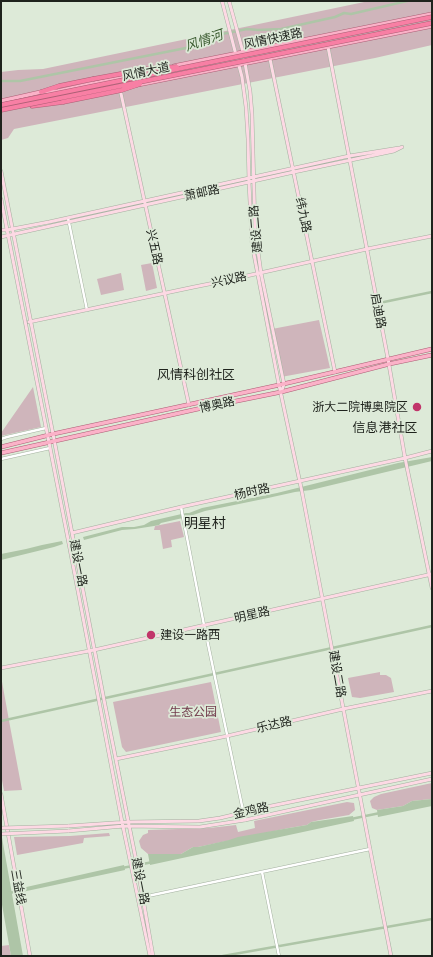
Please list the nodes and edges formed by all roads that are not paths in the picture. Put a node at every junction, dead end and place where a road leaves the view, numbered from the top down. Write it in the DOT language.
graph roads {
  1 [pos="222,1"];
  2 [pos="230,1"];
  3 [pos="432,14"];
  4 [pos="432,17"];
  5 [pos="432,23"];
  6 [pos="432,26"];
  7 [pos="328,47"];
  8 [pos="243,52"];
  9 [pos="236,54"];
  10 [pos="270,59"];
  11 [pos="245,64"];
  12 [pos="239,65"];
  13 [pos="191,66"];
  14 [pos="156,78"];
  15 [pos="120,89"];
  16 [pos="41,92"];
  17 [pos="1,100"];
  18 [pos="1,105"];
  19 [pos="32,106"];
  20 [pos="1,111"];
  21 [pos="402,147"];
  22 [pos="349,158"];
  23 [pos="294,170"];
  24 [pos="1,171"];
  25 [pos="249,178"];
  26 [pos="253,179"];
  27 [pos="249,182"];
  28 [pos="1,199"];
  29 [pos="144,204"];
  30 [pos="68,218"];
  31 [pos="69,222"];
  32 [pos="12,229"];
  33 [pos="1,230"];
  34 [pos="7,230"];
  35 [pos="14,235"];
  36 [pos="8,236"];
  37 [pos="432,236"];
  38 [pos="1,237"];
  39 [pos="367,249"];
  40 [pos="313,262"];
  41 [pos="260,274"];
  42 [pos="164,293"];
  43 [pos="88,310"];
  44 [pos="31,322"];
  45 [pos="26,323"];
  46 [pos="432,349"];
  47 [pos="432,355"];
  48 [pos="388,359"];
  49 [pos="389,364"];
  50 [pos="335,372"];
  51 [pos="282,384"];
  52 [pos="281,392"];
  53 [pos="189,405"];
  54 [pos="46,428"];
  55 [pos="53,434"];
  56 [pos="48,436"];
  57 [pos="1,439"];
  58 [pos="55,441"];
  59 [pos="49,442"];
  60 [pos="1,447"];
  61 [pos="50,448"];
  62 [pos="432,451"];
  63 [pos="1,453"];
  64 [pos="1,459"];
  65 [pos="406,459"];
  66 [pos="299,481"];
  67 [pos="181,507"];
  68 [pos="72,533"];
  69 [pos="431,574"];
  70 [pos="432,588"];
  71 [pos="322,599"];
  72 [pos="204,625"];
  73 [pos="94,650"];
  74 [pos="89,651"];
  75 [pos="1,668"];
  76 [pos="432,691"];
  77 [pos="343,709"];
  78 [pos="227,736"];
  79 [pos="116,759"];
  80 [pos="432,773"];
  81 [pos="432,779"];
  82 [pos="359,788"];
  83 [pos="1,794"];
  84 [pos="360,795"];
  85 [pos="244,813"];
  86 [pos="245,820"];
  87 [pos="122,822"];
  88 [pos="128,822"];
  89 [pos="124,826"];
  90 [pos="129,826"];
  91 [pos="1,828"];
  92 [pos="1,834"];
  93 [pos="370,849"];
  94 [pos="262,872"];
  95 [pos="143,897"];
  96 [pos="30,956"];
  97 [pos="150,956"];
  98 [pos="153,956"];
  99 [pos="279,956"];
  100 [pos="391,956"];
  1 -- 9 [label="main road, 建设二路"];
  2 -- 8 [label="main road, 建设二路"];
  3 -- 8 [label="main road, 风情大道"];
  4 -- 13 [label="highway, 风情快速路, bridge"];
  5 -- 14 [label="highway, 风情快速路, bridge"];
  6 -- 7 [label="main road, 风情大道"];
  7 -- 10 [label="main road, 风情大道"];
  7 -- 22 [label="main road, 启迪路"];
  8 -- 9 [label="main road, 风情大道"];
  8 -- 11 [label="main road, 建设二路"];
  9 -- 12 [label="main road, 建设二路"];
  9 -- 16 [label="main road, 风情大道"];
  10 -- 11 [label="main road, 风情大道"];
  10 -- 23 [label="main road, 纬九路"];
  11 -- 12 [label="main road, 风情大道"];
  11 -- 26 [label="main road, 建设二路"];
  12 -- 15 [label="main road, 风情大道"];
  12 -- 25 [label="main road, 建设二路"];
  13 -- 16 [label="highway, bridge"];
  13 -- 18 [label="highway, 风情快速路, bridge"];
  14 -- 19 [label="highway, bridge"];
  14 -- 20 [label="highway, 风情快速路, bridge"];
  15 -- 19 [label="main road, 风情大道"];
  15 -- 29 [label="main road, 兴五路"];
  16 -- 17 [label="main road, 风情大道"];
  19 -- 20 [label="main road, 风情大道"];
  21 -- 22 [label="main road, 萧邮路"];
  22 -- 23 [label="main road, 萧邮路"];
  22 -- 39 [label="main road, 启迪路"];
  23 -- 26 [label="main road, 萧邮路"];
  23 -- 40 [label="main road, 纬九路"];
  24 -- 32 [label="main road, 建设一路"];
  25 -- 26 [label="main road"];
  25 -- 27 [label="main road, 建设二路"];
  25 -- 29 [label="main road"];
  26 -- 27 [label="main road, 萧邮路"];
  26 -- 41 [label="main road, 建设二路"];
  27 -- 29 [label="main road, 萧邮路"];
  27 -- 41 [label="main road, 建设二路"];
  28 -- 34 [label="main road, 建设一路"];
  29 -- 30 [label="main road"];
  29 -- 31 [label="main road, 萧邮路"];
  29 -- 42 [label="main road, 兴五路"];
  30 -- 31 [label="street"];
  30 -- 32 [label="main road"];
  31 -- 35 [label="main road, 萧邮路"];
  31 -- 43 [label="street"];
  32 -- 34 [label="main road"];
  32 -- 35 [label="main road, 建设一路"];
  33 -- 34 [label="main road"];
  34 -- 36 [label="main road, 建设一路"];
  35 -- 36 [label="main road, 萧邮路"];
  35 -- 44 [label="main road, 建设一路"];
  36 -- 38 [label="main road, 萧邮路"];
  36 -- 45 [label="main road, 建设一路"];
  37 -- 39 [label="main road, 兴议路"];
  39 -- 40 [label="main road, 兴议路"];
  39 -- 48 [label="main road, 启迪路"];
  40 -- 41 [label="main road, 兴议路"];
  40 -- 50 [label="main road, 纬九路"];
  41 -- 42 [label="main road, 兴议路"];
  41 -- 51 [label="main road, 建设二路"];
  42 -- 43 [label="main road, 兴议路"];
  42 -- 53 [label="main road, 兴五路"];
  43 -- 44 [label="main road, 兴议路"];
  44 -- 45 [label="main road, 兴议路"];
  44 -- 55 [label="main road, 建设一路"];
  45 -- 54 [label="main road, 建设一路"];
  46 -- 48 [label="main road, 博奥路"];
  47 -- 49 [label="main road, 博奥路"];
  48 -- 49 [label="main road, 启迪路"];
  48 -- 50 [label="main road, 博奥路"];
  49 -- 52 [label="main road, 博奥路"];
  49 -- 65 [label="main road, 启迪路"];
  50 -- 51 [label="main road, 博奥路"];
  51 -- 52 [label="main road"];
  51 -- 53 [label="main road, 博奥路"];
  52 -- 58 [label="main road, 博奥路"];
  52 -- 66 [label="main road, 建设二路"];
  53 -- 55 [label="main road, 博奥路"];
  54 -- 56 [label="main road, 建设一路"];
  54 -- 57 [label="street"];
  55 -- 56 [label="main road, 博奥路"];
  55 -- 58 [label="main road, 建设一路"];
  56 -- 59 [label="main road, 建设一路"];
  56 -- 60 [label="main road, 博奥路"];
  58 -- 59 [label="main road, 博奥路"];
  58 -- 68 [label="main road, 建设一路"];
  59 -- 61 [label="main road, 建设一路"];
  59 -- 63 [label="main road, 博奥路"];
  61 -- 64 [label="street"];
  61 -- 74 [label="main road, 建设一路"];
  62 -- 65 [label="main road, 杨时路"];
  65 -- 66 [label="main road, 杨时路"];
  65 -- 69 [label="main road, 启迪路"];
  66 -- 67 [label="main road, 杨时路"];
  66 -- 71 [label="main road, 建设二路"];
  67 -- 68 [label="main road, 杨时路"];
  67 -- 72 [label="street"];
  68 -- 73 [label="main road, 建设一路"];
  69 -- 70 [label="main road, 启迪路"];
  69 -- 71 [label="main road, 明星路"];
  71 -- 72 [label="main road, 明星路"];
  71 -- 77 [label="main road, 建设二路"];
  72 -- 73 [label="main road, 明星路"];
  72 -- 78 [label="street"];
  73 -- 74 [label="main road, 明星路"];
  73 -- 79 [label="main road, 建设一路"];
  74 -- 75 [label="main road, 明星路"];
  74 -- 87 [label="main road, 建设一路"];
  76 -- 77 [label="main road, 乐达路"];
  77 -- 78 [label="main road, 乐达路"];
  77 -- 82 [label="main road, 建设二路"];
  78 -- 79 [label="main road, 乐达路"];
  78 -- 85 [label="street"];
  79 -- 88 [label="main road, 建设一路"];
  80 -- 82 [label="main road, 金鸡路"];
  81 -- 84 [label="main road, 金鸡路"];
  82 -- 84 [label="main road, 建设二路"];
  82 -- 85 [label="main road, 金鸡路"];
  83 -- 96 [label="main road, 三益线"];
  84 -- 86 [label="main road, 金鸡路"];
  84 -- 93 [label="main road, 建设二路"];
  85 -- 86 [label="street"];
  85 -- 88 [label="main road, 金鸡路"];
  86 -- 90 [label="main road, 金鸡路"];
  87 -- 88 [label="main road, 金鸡路"];
  87 -- 89 [label="main road, 建设一路"];
  87 -- 91 [label="main road, 金鸡路, bridge"];
  88 -- 90 [label="main road, 建设一路"];
  89 -- 90 [label="main road, 金鸡路"];
  89 -- 92 [label="main road, 金鸡路, bridge"];
  89 -- 97 [label="main road, 建设一路"];
  90 -- 95 [label="main road, 建设一路"];
  93 -- 94 [label="street"];
  93 -- 100 [label="main road, 建设二路"];
  94 -- 95 [label="street"];
  94 -- 99 [label="street"];
  95 -- 98 [label="main road, 建设一路"];
}
